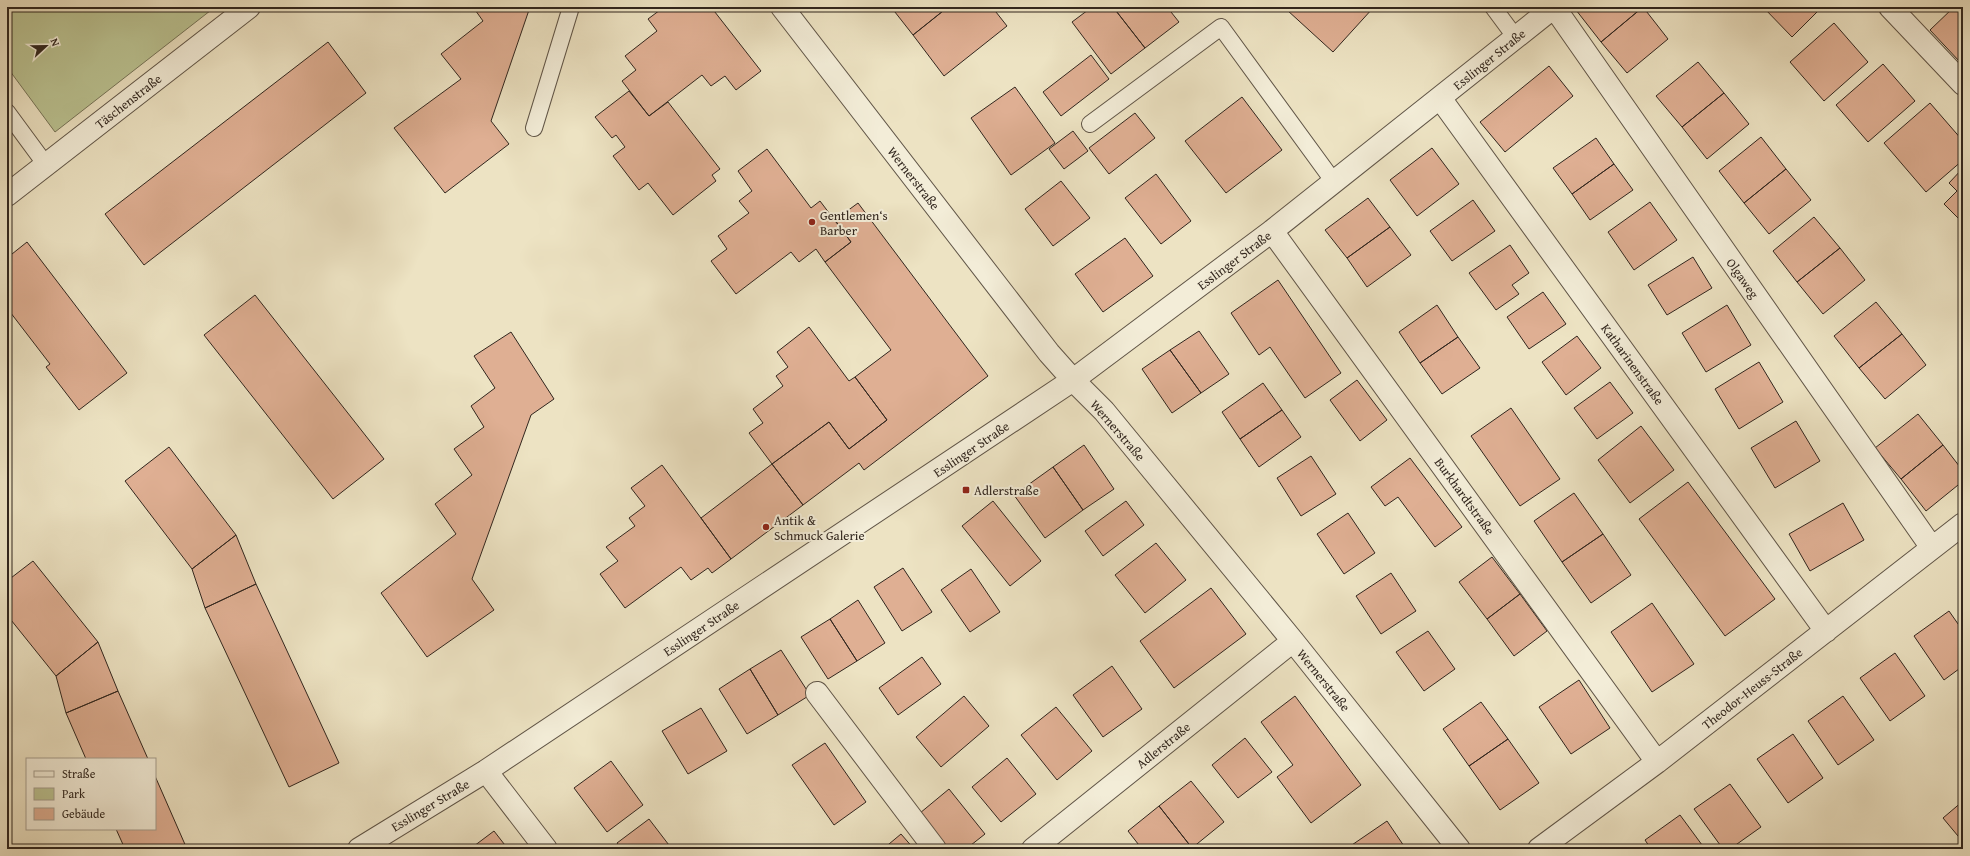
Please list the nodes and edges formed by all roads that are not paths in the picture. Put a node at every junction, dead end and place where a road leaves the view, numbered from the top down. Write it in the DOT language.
graph roads {
  1 [pos="249,7"];
  2 [pos="571,7"];
  3 [pos="782,7"];
  4 [pos="1493,7"];
  5 [pos="1554,7"];
  6 [pos="1890,7"];
  7 [pos="1516,38"];
  8 [pos="1963,84"];
  9 [pos="1440,98"];
  10 [pos="7,112"];
  11 [pos="1090,124"];
  12 [pos="534,128"];
  13 [pos="46,165"];
  14 [pos="1334,182"];
  15 [pos="7,195"];
  16 [pos="1272,231"];
  17 [pos="1072,380"];
  18 [pos="1963,524"];
  19 [pos="1932,548"];
  20 [pos="1826,631"];
  21 [pos="1293,641"];
  22 [pos="817,693"];
  23 [pos="1657,762"];
  24 [pos="486,771"];
  25 [pos="359,849"];
  26 [pos="546,849"];
  27 [pos="935,849"];
  28 [pos="1033,849"];
  29 [pos="1459,849"];
  30 [pos="1539,849"];
  1 -- 13 [label="street, Täschenstraße"];
  2 -- 12 [label="lane"];
  3 -- 17 [label="street, Wernerstraße"];
  4 -- 7 [label="lane"];
  5 -- 7 [label="street, Esslinger Straße"];
  5 -- 19 [label="street, Olgaweg"];
  6 -- 8 [label="street"];
  7 -- 9 [label="street, Esslinger Straße"];
  9 -- 14 [label="street, Esslinger Straße"];
  9 -- 20 [label="street, Katharinenstraße"];
  10 -- 13 [label="lane"];
  11 -- 14 [label="lane"];
  13 -- 15 [label="street, Täschenstraße"];
  14 -- 16 [label="street, Esslinger Straße"];
  16 -- 17 [label="street, Esslinger Straße"];
  16 -- 23 [label="street, Burkhardtstraße"];
  17 -- 21 [label="street, Wernerstraße"];
  17 -- 24 [label="street, Esslinger Straße"];
  18 -- 19 [label="street, Theodor-Heuss-Straße"];
  19 -- 20 [label="street, Theodor-Heuss-Straße"];
  20 -- 23 [label="street, Theodor-Heuss-Straße"];
  21 -- 28 [label="street, Adlerstraße"];
  21 -- 29 [label="street, Wernerstraße"];
  22 -- 27 [label="street"];
  23 -- 30 [label="street, Theodor-Heuss-Straße"];
  24 -- 25 [label="street, Esslinger Straße"];
  24 -- 26 [label="street"];
}
